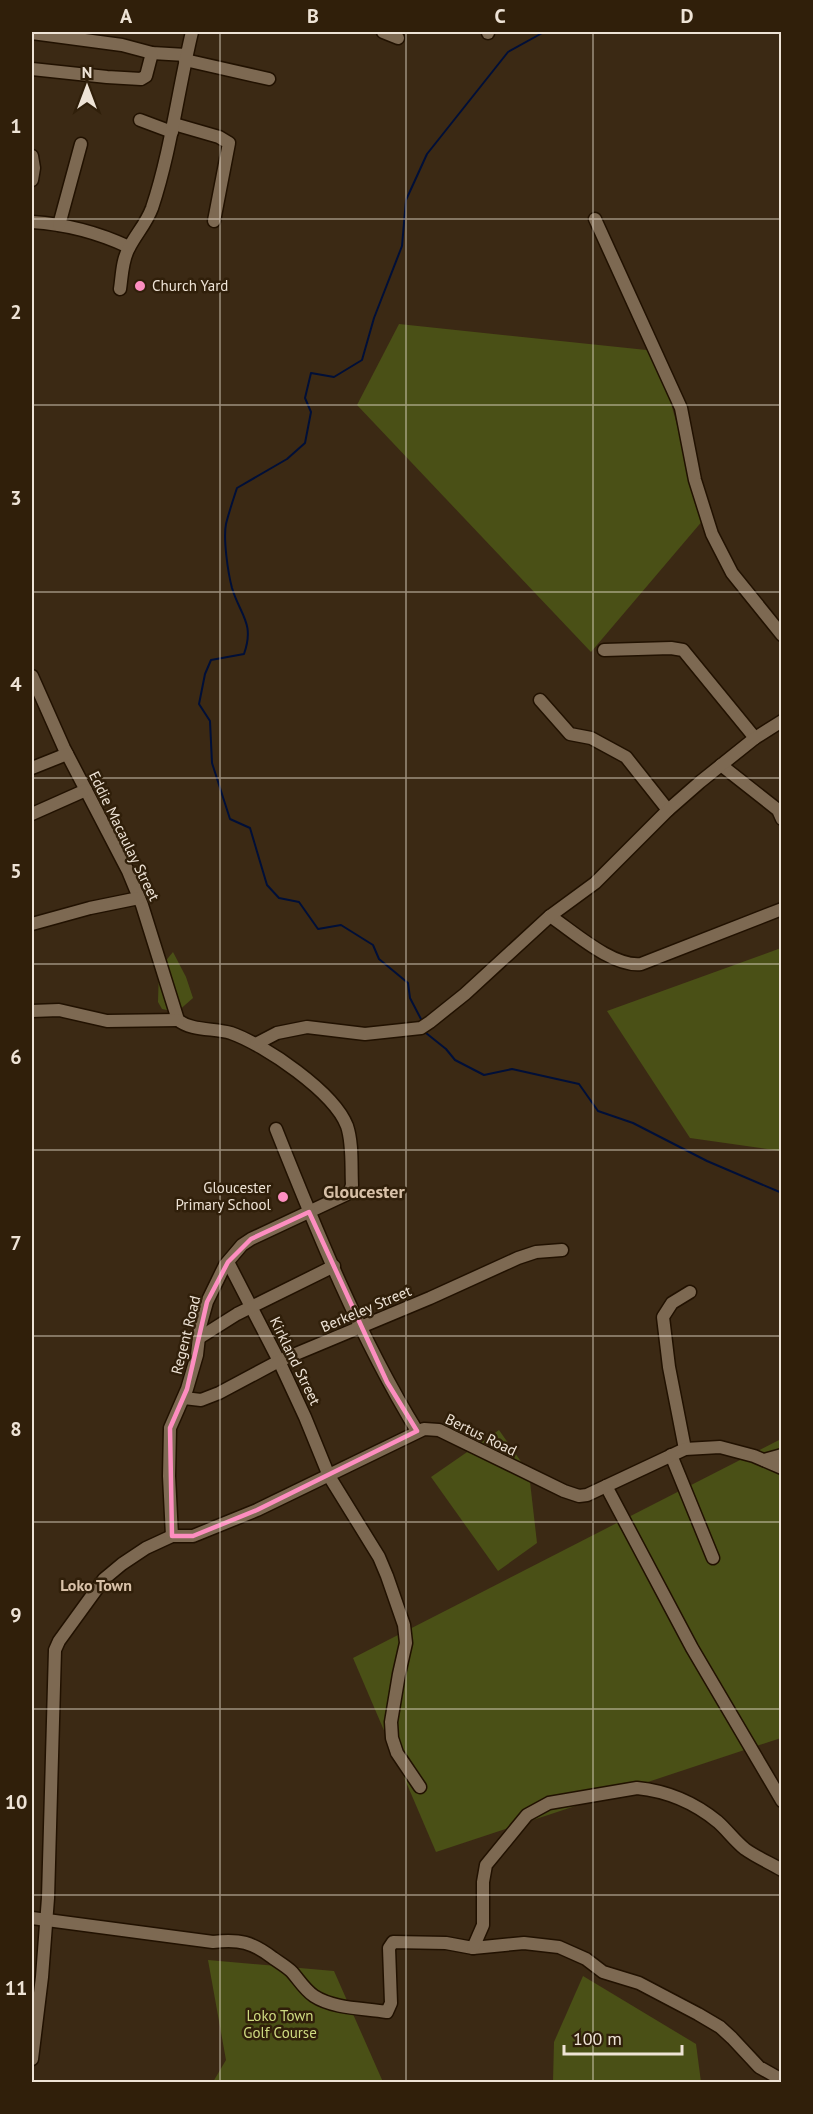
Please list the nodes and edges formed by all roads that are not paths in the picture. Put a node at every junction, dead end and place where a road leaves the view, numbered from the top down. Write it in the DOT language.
graph roads {
  1 [pos="192,32"];
  2 [pos="383,32"];
  3 [pos="32,33"];
  4 [pos="398,38"];
  5 [pos="152,53"];
  6 [pos="186,57"];
  7 [pos="32,69"];
  8 [pos="269,79"];
  9 [pos="140,120"];
  10 [pos="173,128"];
  11 [pos="81,144"];
  12 [pos="32,156"];
  13 [pos="32,180"];
  14 [pos="595,219"];
  15 [pos="214,220"];
  16 [pos="32,222"];
  17 [pos="59,225"];
  18 [pos="129,247"];
  19 [pos="120,289"];
  20 [pos="782,635"];
  21 [pos="604,650"];
  22 [pos="32,676"];
  23 [pos="540,700"];
  24 [pos="782,721"];
  25 [pos="755,738"];
  26 [pos="67,754"];
  27 [pos="721,765"];
  28 [pos="32,768"];
  29 [pos="86,790"];
  30 [pos="668,810"];
  31 [pos="32,814"];
  32 [pos="782,819"];
  33 [pos="140,898"];
  34 [pos="782,909"];
  35 [pos="550,916"];
  36 [pos="32,924"];
  37 [pos="32,1011"];
  38 [pos="178,1020"];
  39 [pos="256,1044"];
  40 [pos="276,1129"];
  41 [pos="309,1212"];
  42 [pos="562,1250"];
  43 [pos="228,1262"];
  44 [pos="334,1266"];
  45 [pos="690,1292"];
  46 [pos="252,1307"];
  47 [pos="360,1328"];
  48 [pos="199,1338"];
  49 [pos="279,1361"];
  50 [pos="184,1398"];
  51 [pos="417,1431"];
  52 [pos="685,1449"];
  53 [pos="671,1455"];
  54 [pos="782,1455"];
  55 [pos="764,1460"];
  56 [pos="782,1468"];
  57 [pos="329,1476"];
  58 [pos="606,1486"];
  59 [pos="172,1536"];
  60 [pos="713,1558"];
  61 [pos="420,1787"];
  62 [pos="782,1801"];
  63 [pos="782,1870"];
  64 [pos="32,1918"];
  65 [pos="46,1920"];
  66 [pos="473,1948"];
  67 [pos="32,2060"];
  68 [pos="782,2080"];
  1 -- 6 [label="street"];
  2 -- 4 [label="street"];
  3 -- 5 [label="street"];
  5 -- 6 [label="street"];
  5 -- 7 [label="street"];
  6 -- 8 [label="street"];
  6 -- 10 [label="street"];
  9 -- 10 [label="street"];
  10 -- 15 [label="street"];
  10 -- 18 [label="street"];
  11 -- 17 [label="street"];
  12 -- 13 [label="street"];
  14 -- 20 [label="street"];
  16 -- 17 [label="street"];
  17 -- 18 [label="street"];
  18 -- 19 [label="street"];
  21 -- 25 [label="street"];
  22 -- 26 [label="street, Eddie Macaulay Street"];
  23 -- 30 [label="street"];
  24 -- 25 [label="street"];
  25 -- 27 [label="street"];
  26 -- 28 [label="street"];
  26 -- 29 [label="street, Eddie Macaulay Street"];
  27 -- 30 [label="street"];
  27 -- 32 [label="street"];
  29 -- 31 [label="street"];
  29 -- 33 [label="street, Eddie Macaulay Street"];
  30 -- 35 [label="street"];
  33 -- 36 [label="street"];
  33 -- 38 [label="street, Eddie Macaulay Street"];
  34 -- 35 [label="street"];
  35 -- 39 [label="street"];
  37 -- 38 [label="street"];
  38 -- 39 [label="street"];
  39 -- 41 [label="street"];
  40 -- 41 [label="street"];
  41 -- 43 [label="street, Regent Road"];
  41 -- 44 [label="street"];
  42 -- 47 [label="street, Berkeley Street"];
  43 -- 46 [label="street, Kirkland Street"];
  43 -- 48 [label="street, Regent Road"];
  44 -- 46 [label="street"];
  44 -- 47 [label="street"];
  45 -- 52 [label="street"];
  46 -- 48 [label="street"];
  46 -- 49 [label="street, Kirkland Street"];
  47 -- 49 [label="street, Berkeley Street"];
  47 -- 51 [label="street"];
  48 -- 50 [label="street, Regent Road"];
  49 -- 50 [label="street, Berkeley Street"];
  49 -- 57 [label="street, Kirkland Street"];
  50 -- 59 [label="street, Regent Road"];
  51 -- 57 [label="street"];
  51 -- 58 [label="street, Bertus Road"];
  52 -- 53 [label="street, Bertus Road"];
  52 -- 55 [label="street, Bertus Road"];
  53 -- 58 [label="street, Bertus Road"];
  53 -- 60 [label="street"];
  54 -- 55 [label="street"];
  55 -- 56 [label="street, Bertus Road"];
  57 -- 59 [label="street"];
  57 -- 61 [label="street, Kirkland Street"];
  58 -- 62 [label="street"];
  59 -- 65 [label="street"];
  63 -- 66 [label="street"];
  64 -- 65 [label="street"];
  65 -- 66 [label="street"];
  65 -- 67 [label="street"];
  66 -- 68 [label="street"];
}
